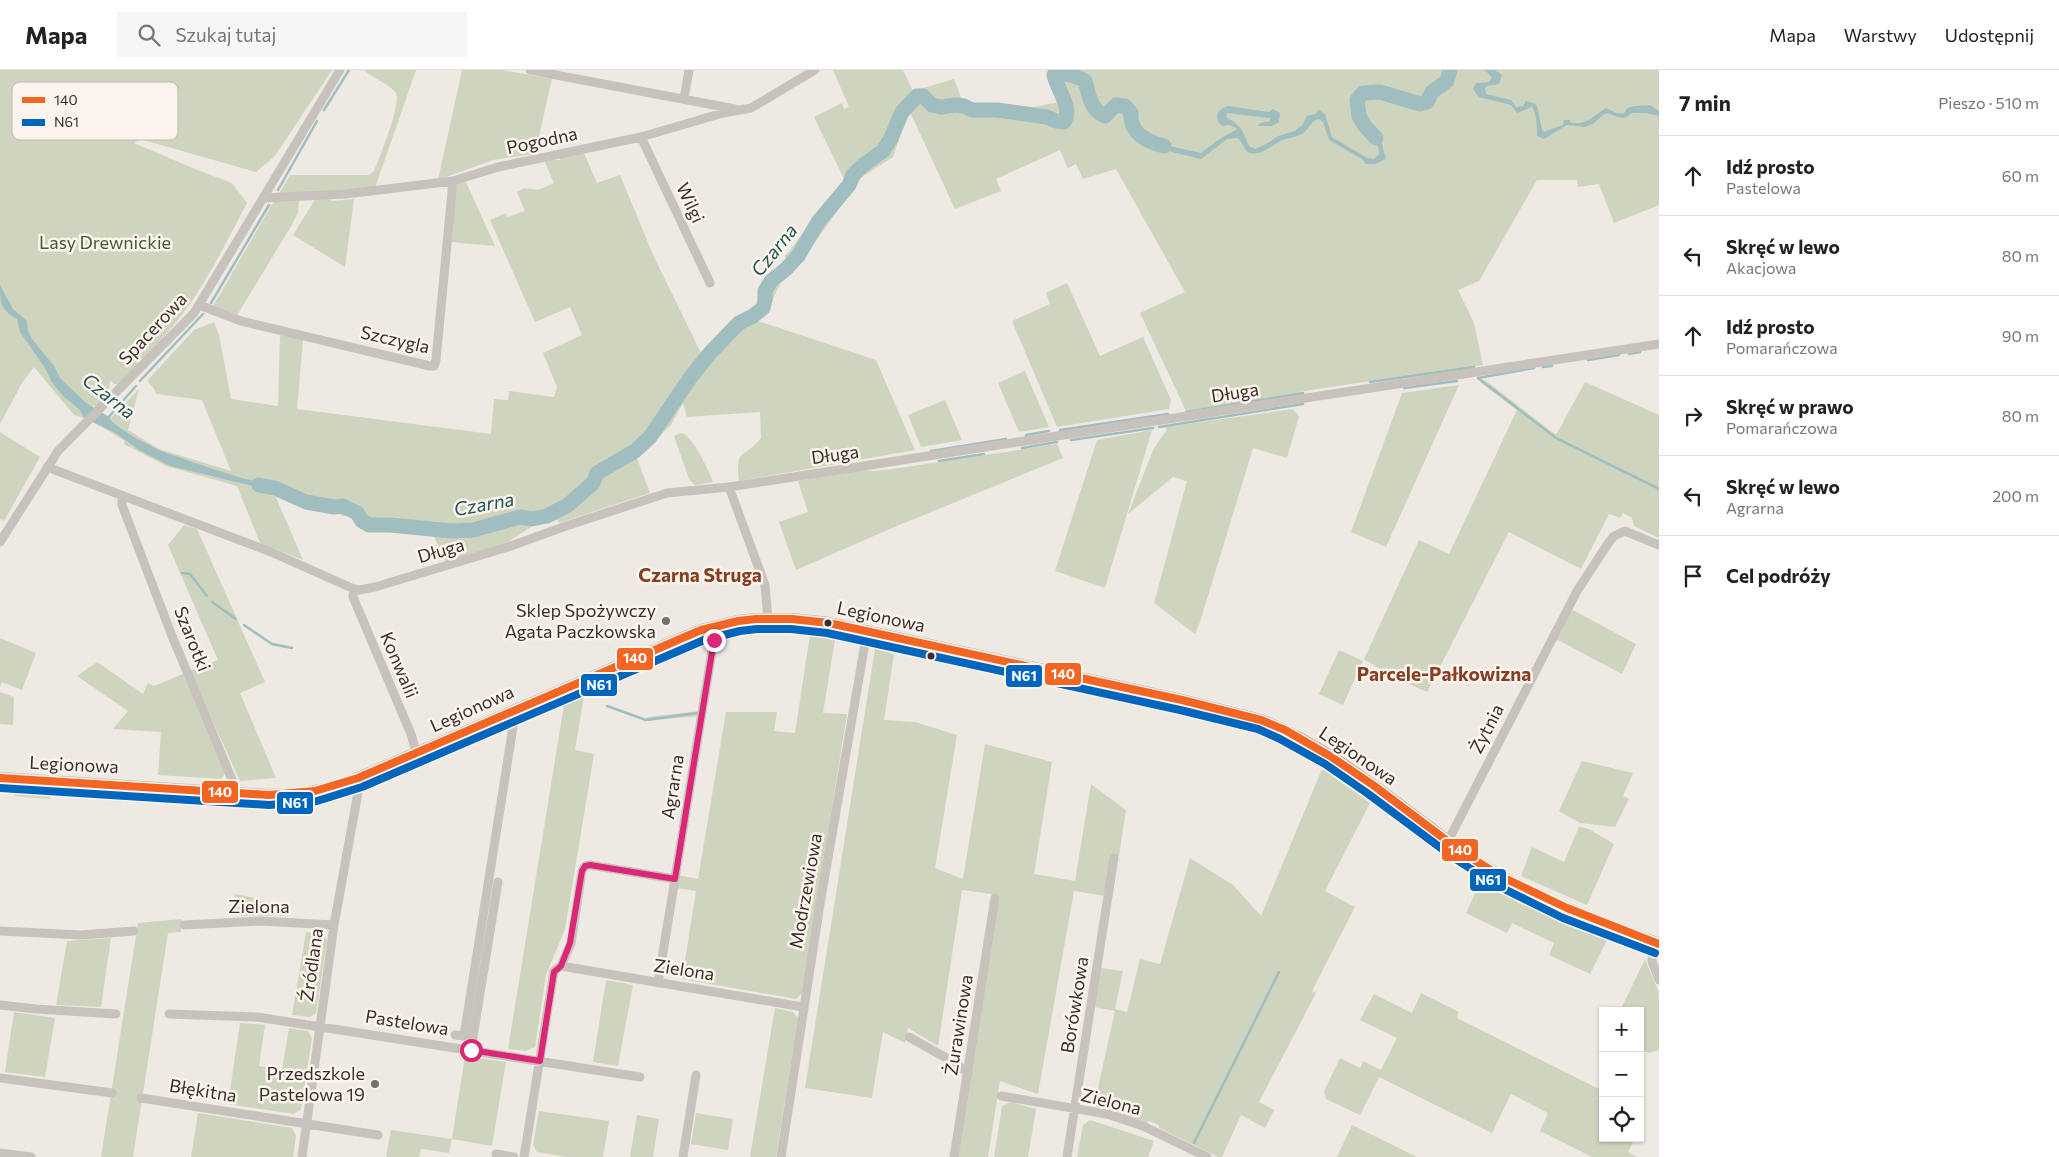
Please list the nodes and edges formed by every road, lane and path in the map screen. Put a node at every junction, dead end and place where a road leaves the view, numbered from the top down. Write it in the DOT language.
graph roads {
  1 [pos="340,70"];
  2 [pos="530,70"];
  3 [pos="689,70"];
  4 [pos="815,70"];
  5 [pos="684,99"];
  6 [pos="740,110"];
  7 [pos="641,137"];
  8 [pos="453,181"];
  9 [pos="263,198"];
  10 [pos="710,284"];
  11 [pos="199,305"];
  12 [pos="1659,344"];
  13 [pos="47,467"];
  14 [pos="729,487"];
  15 [pos="122,496"];
  16 [pos="0,542"];
  17 [pos="1659,545"];
  18 [pos="354,589"];
  19 [pos="768,619"];
  20 [pos="713,626"];
  21 [pos="867,632"];
  22 [pos="513,727"];
  23 [pos="416,752"];
  24 [pos="0,778"];
  25 [pos="358,778"];
  26 [pos="234,793"];
  27 [pos="1448,841"];
  28 [pos="1114,858"];
  29 [pos="675,879"];
  30 [pos="498,882"];
  31 [pos="994,898"];
  32 [pos="184,925"];
  33 [pos="334,925"];
  34 [pos="0,931"];
  35 [pos="134,931"];
  36 [pos="1656,943"];
  37 [pos="561,966"];
  38 [pos="1659,980"];
  39 [pos="658,983"];
  40 [pos="0,1005"];
  41 [pos="803,1007"];
  42 [pos="116,1014"];
  43 [pos="169,1014"];
  44 [pos="320,1026"];
  45 [pos="455,1035"];
  46 [pos="909,1038"];
  47 [pos="472,1042"];
  48 [pos="540,1061"];
  49 [pos="968,1073"];
  50 [pos="696,1075"];
  51 [pos="640,1077"];
  52 [pos="0,1078"];
  53 [pos="112,1093"];
  54 [pos="1001,1096"];
  55 [pos="142,1098"];
  56 [pos="1075,1109"];
  57 [pos="307,1124"];
  58 [pos="378,1135"];
  59 [pos="0,1153"];
  60 [pos="496,1154"];
  61 [pos="31,1157"];
  62 [pos="302,1157"];
  63 [pos="514,1157"];
  64 [pos="524,1157"];
  65 [pos="683,1157"];
  66 [pos="780,1157"];
  67 [pos="954,1157"];
  68 [pos="1067,1157"];
  69 [pos="1207,1157"];
  1 -- 9 [label="street, Spacerowa"];
  2 -- 5 [label="street"];
  3 -- 5 [label="street"];
  4 -- 6 [label="street, Pogodna"];
  5 -- 6 [label="street"];
  6 -- 7 [label="street, Pogodna"];
  7 -- 8 [label="street, Pogodna"];
  7 -- 10 [label="street, Wilgi"];
  8 -- 9 [label="street, Pogodna"];
  8 -- 11 [label="street, Szczygla"];
  9 -- 11 [label="street, Spacerowa"];
  11 -- 13 [label="street, Spacerowa"];
  12 -- 14 [label="street, Długa"];
  13 -- 15 [label="street"];
  13 -- 16 [label="street, Spacerowa"];
  14 -- 18 [label="street, Długa"];
  14 -- 19 [label="street"];
  15 -- 18 [label="street"];
  15 -- 26 [label="street, Szarotki"];
  17 -- 27 [label="street, Żytnia"];
  18 -- 23 [label="street, Konwalii"];
  19 -- 20 [label="main road, Legionowa"];
  19 -- 21 [label="main road, Legionowa"];
  20 -- 23 [label="main road, Legionowa"];
  20 -- 29 [label="street, Agrarna"];
  21 -- 27 [label="main road, Legionowa"];
  21 -- 41 [label="street, Modrzewiowa"];
  22 -- 45 [label="street"];
  23 -- 25 [label="main road, Legionowa"];
  24 -- 26 [label="main road, Legionowa"];
  25 -- 26 [label="main road, Legionowa"];
  25 -- 33 [label="street, Źródlana"];
  27 -- 36 [label="main road, Legionowa"];
  28 -- 56 [label="street, Borówkowa"];
  29 -- 37 [label="street"];
  29 -- 39 [label="street, Agrarna"];
  30 -- 47 [label="street"];
  31 -- 49 [label="street, Żurawinowa"];
  32 -- 33 [label="street, Zielona"];
  33 -- 44 [label="street, Źródlana"];
  34 -- 35 [label="street"];
  36 -- 38 [label="street"];
  37 -- 39 [label="street, Zielona"];
  37 -- 48 [label="street"];
  39 -- 41 [label="street, Zielona"];
  40 -- 42 [label="street"];
  41 -- 66 [label="street, Modrzewiowa"];
  43 -- 44 [label="street, Pastelowa"];
  44 -- 48 [label="street, Pastelowa"];
  44 -- 57 [label="street, Źródlana"];
  46 -- 49 [label="street"];
  48 -- 51 [label="street, Pastelowa"];
  48 -- 64 [label="street"];
  49 -- 67 [label="street, Żurawinowa"];
  50 -- 65 [label="street"];
  52 -- 53 [label="street"];
  54 -- 56 [label="street, Zielona"];
  55 -- 57 [label="street, Błękitna"];
  56 -- 68 [label="street, Borówkowa"];
  56 -- 69 [label="street, Zielona"];
  57 -- 58 [label="street, Błękitna"];
  57 -- 62 [label="street, Źródlana"];
  59 -- 61 [label="street"];
  60 -- 63 [label="street"];
}
